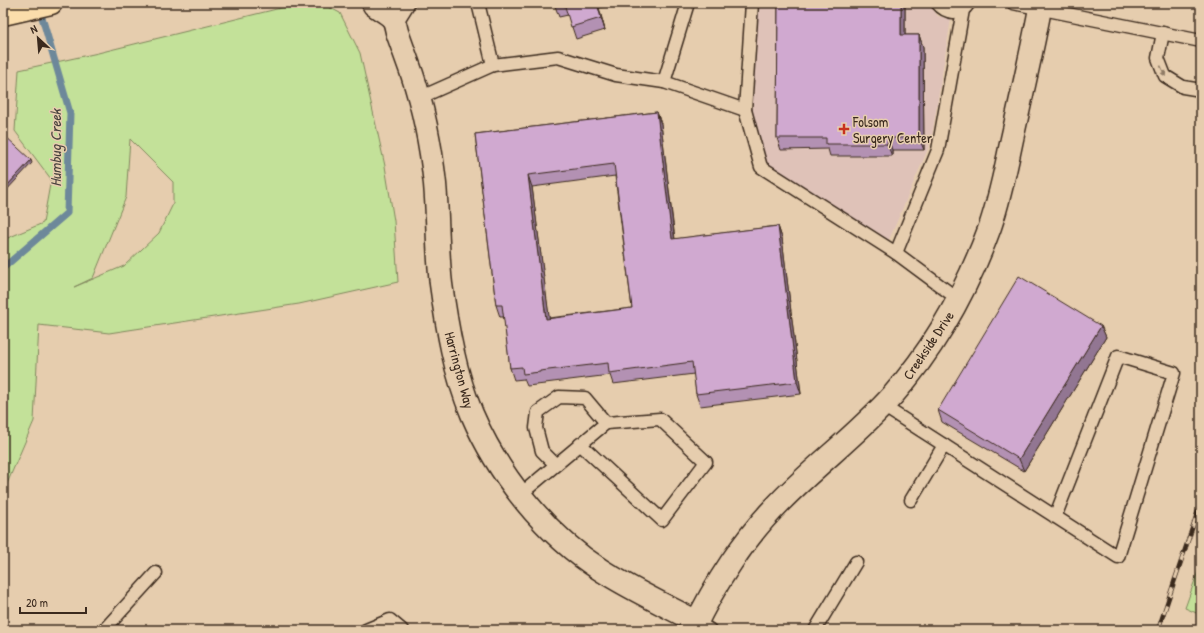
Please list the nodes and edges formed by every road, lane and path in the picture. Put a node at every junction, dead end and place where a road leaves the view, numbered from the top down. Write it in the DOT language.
graph roads {
  1 [pos="51,3"];
  2 [pos="373,3"];
  3 [pos="478,3"];
  4 [pos="688,3"];
  5 [pos="752,3"];
  6 [pos="938,3"];
  7 [pos="1013,3"];
  8 [pos="966,6"];
  9 [pos="1040,6"];
  10 [pos="398,11"];
  11 [pos="3,14"];
  12 [pos="1163,33"];
  13 [pos="1201,41"];
  14 [pos="493,64"];
  15 [pos="664,82"];
  16 [pos="1201,90"];
  17 [pos="419,98"];
  18 [pos="745,110"];
  19 [pos="896,253"];
  20 [pos="958,298"];
  21 [pos="883,406"];
  22 [pos="606,423"];
  23 [pos="580,444"];
  24 [pos="944,446"];
  25 [pos="556,465"];
  26 [pos="521,494"];
  27 [pos="911,500"];
  28 [pos="1055,517"];
  29 [pos="856,562"];
  30 [pos="156,573"];
  31 [pos="700,627"];
  32 [pos="104,630"];
  33 [pos="366,630"];
  34 [pos="402,630"];
  35 [pos="815,630"];
  1 -- 11 [label="main road"];
  2 -- 10 [label="street, Harrington Way"];
  3 -- 14 [label="lane"];
  4 -- 15 [label="lane"];
  5 -- 18 [label="lane"];
  6 -- 8 [label="lane"];
  7 -- 9 [label="lane"];
  8 -- 19 [label="lane"];
  9 -- 12 [label="lane"];
  9 -- 20 [label="street, Creekside Drive"];
  10 -- 17 [label="street, Harrington Way"];
  12 -- 13 [label="lane"];
  12 -- 16 [label="lane, one-way"];
  14 -- 15 [label="lane"];
  14 -- 17 [label="lane"];
  15 -- 18 [label="lane"];
  17 -- 26 [label="street, Harrington Way"];
  18 -- 19 [label="lane"];
  19 -- 20 [label="lane"];
  20 -- 21 [label="street, Creekside Drive"];
  21 -- 24 [label="lane"];
  21 -- 31 [label="street, Creekside Drive"];
  22 -- 23 [label="lane"];
  22 -- 23 [label="lane"];
  22 -- 25 [label="lane"];
  23 -- 25 [label="lane"];
  24 -- 27 [label="lane"];
  24 -- 28 [label="lane"];
  25 -- 26 [label="lane"];
  26 -- 31 [label="street, Harrington Way"];
  28 -- 28 [label="lane"];
  29 -- 35 [label="lane"];
  30 -- 32 [label="lane"];
  33 -- 34 [label="lane"];
}
